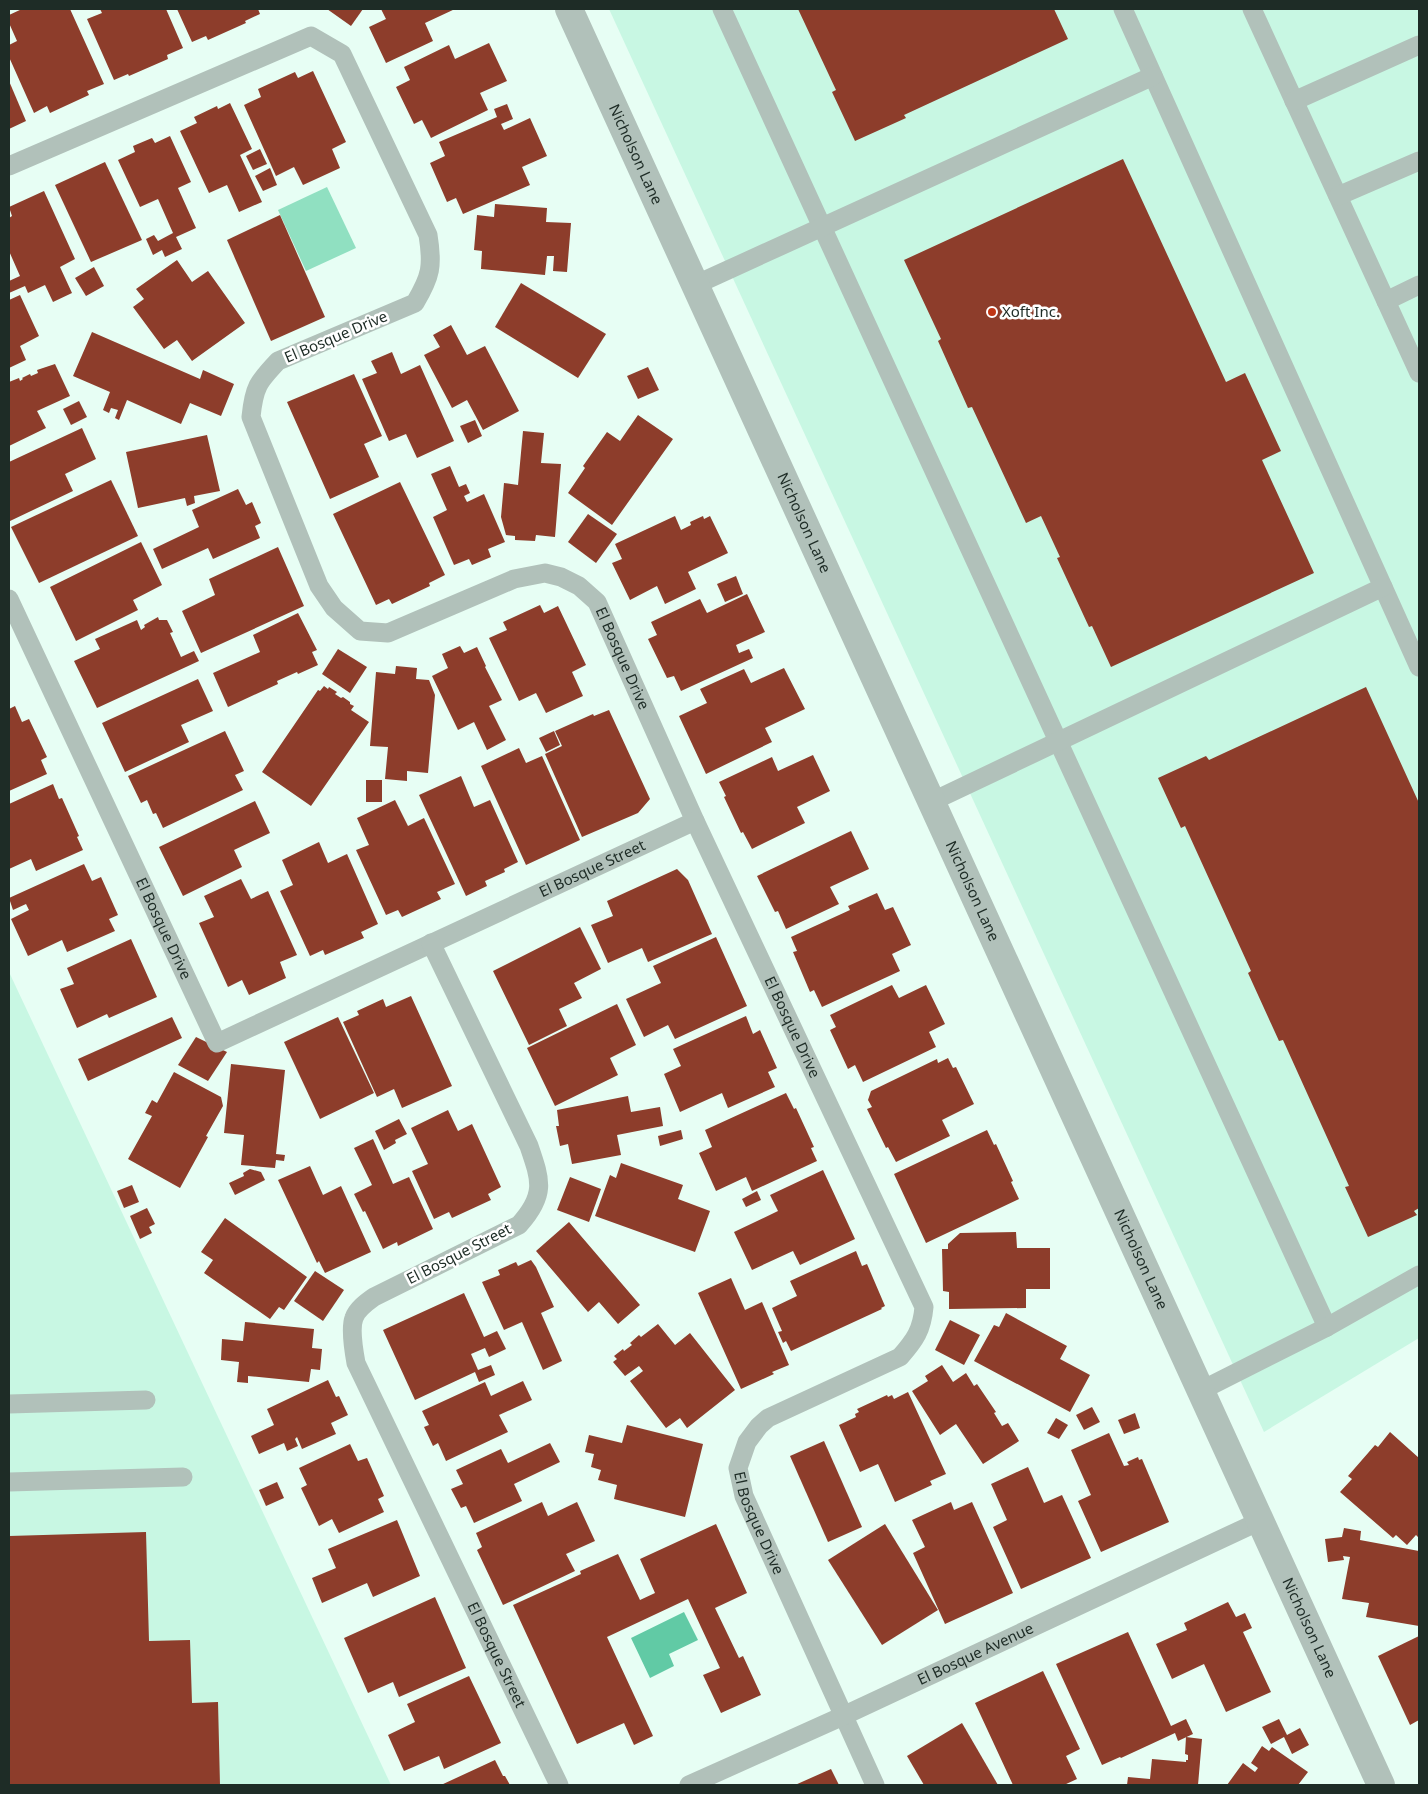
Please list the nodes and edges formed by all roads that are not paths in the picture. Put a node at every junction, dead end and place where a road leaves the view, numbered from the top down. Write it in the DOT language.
graph roads {
  1 [pos="569,9"];
  2 [pos="722,9"];
  3 [pos="1123,9"];
  4 [pos="1252,9"];
  5 [pos="1419,45"];
  6 [pos="1153,76"];
  7 [pos="1294,101"];
  8 [pos="1419,162"];
  9 [pos="9,166"];
  10 [pos="1338,196"];
  11 [pos="822,227"];
  12 [pos="695,285"];
  13 [pos="1419,285"];
  14 [pos="1386,301"];
  15 [pos="1419,373"];
  16 [pos="1383,587"];
  17 [pos="9,599"];
  18 [pos="1419,667"];
  19 [pos="1058,742"];
  20 [pos="931,802"];
  21 [pos="695,821"];
  22 [pos="431,943"];
  23 [pos="1419,1275"];
  24 [pos="1326,1326"];
  25 [pos="1200,1391"];
  26 [pos="146,1400"];
  27 [pos="9,1404"];
  28 [pos="184,1477"];
  29 [pos="9,1482"];
  30 [pos="1260,1521"];
  31 [pos="843,1716"];
  32 [pos="1381,1782"];
  33 [pos="559,1785"];
  34 [pos="689,1785"];
  35 [pos="875,1785"];
  1 -- 12 [label="street, Nicholson Lane"];
  2 -- 11 [label="lane"];
  3 -- 6 [label="lane"];
  4 -- 7 [label="lane"];
  5 -- 7 [label="lane"];
  6 -- 11 [label="lane"];
  6 -- 16 [label="lane"];
  7 -- 10 [label="lane"];
  8 -- 10 [label="lane"];
  9 -- 21 [label="lane, El Bosque Drive"];
  10 -- 14 [label="lane"];
  11 -- 12 [label="lane"];
  11 -- 19 [label="lane"];
  12 -- 20 [label="street, Nicholson Lane"];
  13 -- 14 [label="lane"];
  14 -- 15 [label="lane"];
  16 -- 18 [label="lane"];
  16 -- 19 [label="lane"];
  17 -- 22 [label="lane, El Bosque Drive"];
  19 -- 20 [label="lane"];
  19 -- 24 [label="lane"];
  20 -- 25 [label="street, Nicholson Lane"];
  21 -- 22 [label="lane, El Bosque Street"];
  21 -- 31 [label="lane, El Bosque Drive"];
  22 -- 33 [label="lane, El Bosque Street"];
  23 -- 24 [label="lane"];
  24 -- 25 [label="lane"];
  25 -- 30 [label="street, Nicholson Lane"];
  26 -- 27 [label="lane"];
  28 -- 29 [label="lane"];
  30 -- 31 [label="lane, El Bosque Avenue"];
  30 -- 32 [label="street, Nicholson Lane"];
  31 -- 34 [label="lane, El Bosque Avenue"];
  31 -- 35 [label="lane, El Bosque Drive"];
}
